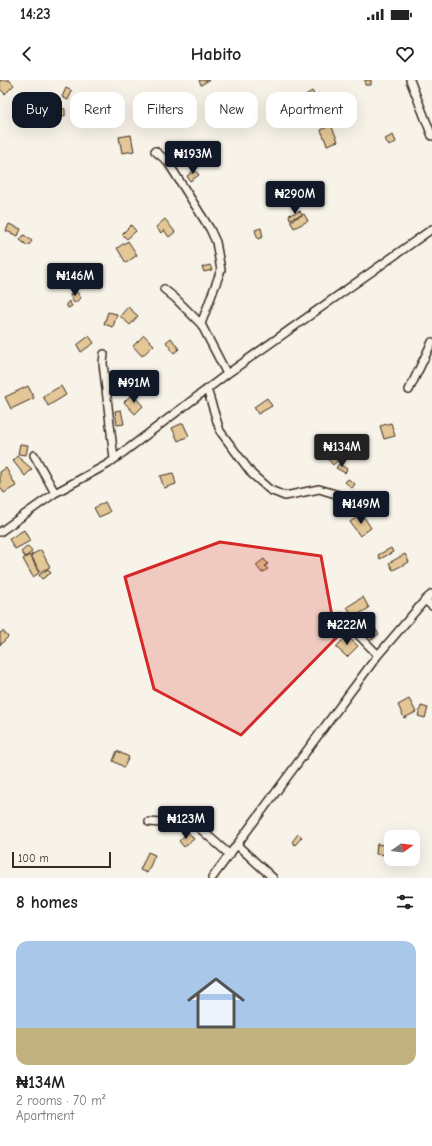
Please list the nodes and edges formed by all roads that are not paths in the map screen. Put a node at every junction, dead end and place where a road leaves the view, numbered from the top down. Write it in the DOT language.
graph roads {
  1 [pos="410,80"];
  2 [pos="432,136"];
  3 [pos="155,151"];
  4 [pos="432,229"];
  5 [pos="164,289"];
  6 [pos="201,324"];
  7 [pos="432,342"];
  8 [pos="104,354"];
  9 [pos="227,374"];
  10 [pos="207,389"];
  11 [pos="409,390"];
  12 [pos="34,455"];
  13 [pos="114,459"];
  14 [pos="55,493"];
  15 [pos="352,499"];
  16 [pos="0,532"];
  17 [pos="432,594"];
  18 [pos="425,600"];
  19 [pos="432,606"];
  20 [pos="341,617"];
  21 [pos="378,655"];
  22 [pos="149,822"];
  23 [pos="237,845"];
  24 [pos="230,855"];
  25 [pos="212,878"];
  26 [pos="273,878"];
  1 -- 2 [label="street"];
  3 -- 6 [label="street"];
  4 -- 9 [label="street"];
  5 -- 6 [label="street"];
  6 -- 9 [label="street"];
  7 -- 11 [label="street"];
  8 -- 13 [label="street"];
  9 -- 10 [label="street"];
  10 -- 13 [label="street"];
  10 -- 15 [label="street"];
  12 -- 14 [label="street"];
  13 -- 14 [label="street"];
  14 -- 16 [label="street"];
  17 -- 18 [label="street"];
  18 -- 19 [label="street"];
  18 -- 21 [label="street"];
  20 -- 21 [label="street"];
  21 -- 23 [label="street"];
  22 -- 24 [label="street"];
  23 -- 24 [label="street"];
  23 -- 26 [label="street"];
  24 -- 25 [label="street"];
}
